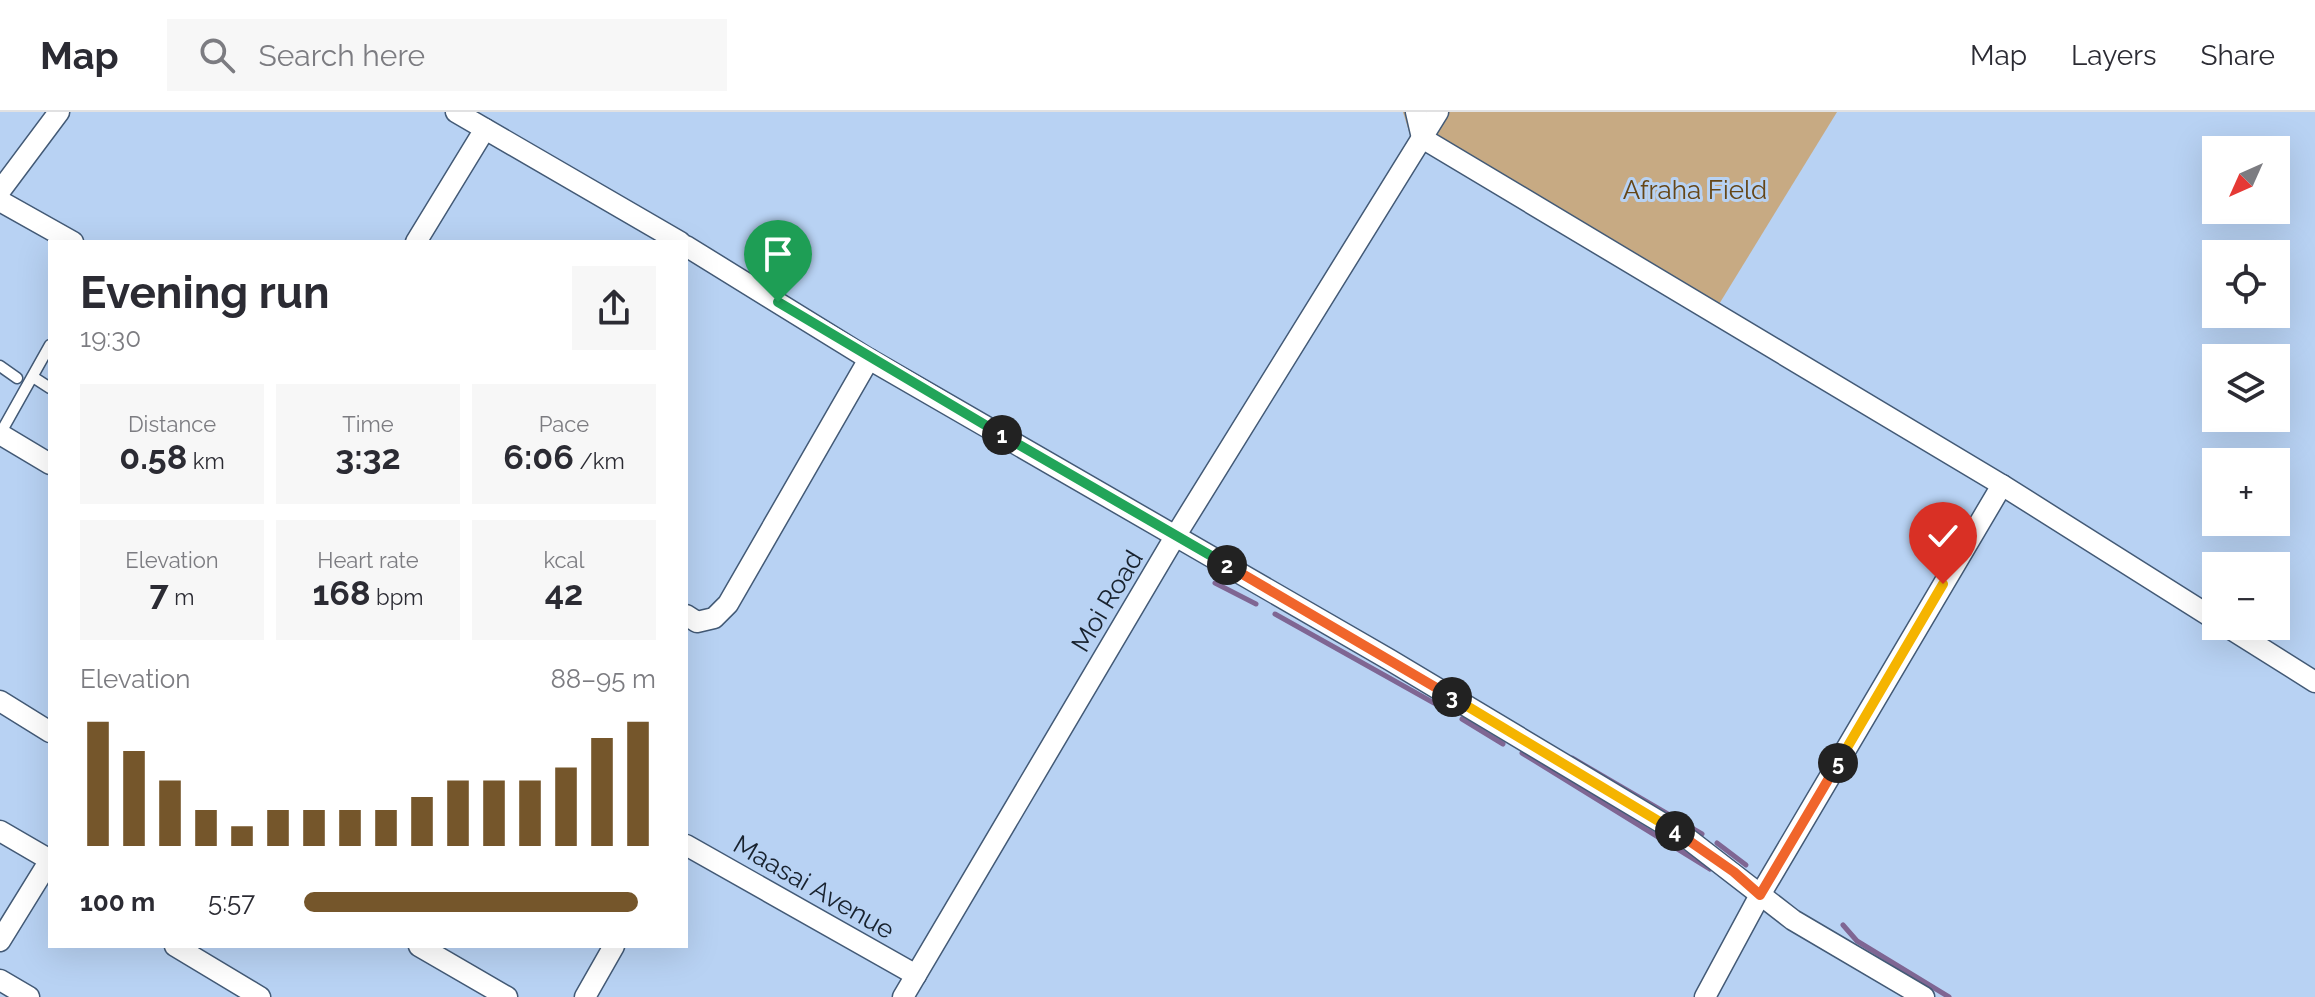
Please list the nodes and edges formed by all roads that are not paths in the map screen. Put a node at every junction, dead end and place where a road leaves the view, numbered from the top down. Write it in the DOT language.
graph roads {
  1 [pos="59,112"];
  2 [pos="456,112"];
  3 [pos="1416,112"];
  4 [pos="1438,112"];
  5 [pos="485,129"];
  6 [pos="1422,138"];
  7 [pos="0,191"];
  8 [pos="0,201"];
  9 [pos="69,240"];
  10 [pos="417,240"];
  11 [pos="677,240"];
  12 [pos="688,247"];
  13 [pos="48,349"];
  14 [pos="869,359"];
  15 [pos="0,366"];
  16 [pos="33,377"];
  17 [pos="17,378"];
  18 [pos="48,387"];
  19 [pos="0,434"];
  20 [pos="48,463"];
  21 [pos="2002,485"];
  22 [pos="1176,535"];
  23 [pos="2202,611"];
  24 [pos="688,616"];
  25 [pos="2248,640"];
  26 [pos="2315,682"];
  27 [pos="0,701"];
  28 [pos="48,731"];
  29 [pos="0,831"];
  30 [pos="688,846"];
  31 [pos="48,864"];
  32 [pos="48,867"];
  33 [pos="1760,895"];
  34 [pos="0,941"];
  35 [pos="178,948"];
  36 [pos="422,948"];
  37 [pos="613,948"];
  38 [pos="916,975"];
  39 [pos="0,980"];
  40 [pos="29,997"];
  41 [pos="260,997"];
  42 [pos="507,997"];
  43 [pos="585,997"];
  44 [pos="903,997"];
  45 [pos="1705,997"];
  46 [pos="1924,997"];
  1 -- 7 [label="street"];
  2 -- 5 [label="street"];
  3 -- 6 [label="street"];
  4 -- 6 [label="street, Moi Road"];
  5 -- 10 [label="street"];
  5 -- 11 [label="street"];
  6 -- 21 [label="street"];
  6 -- 22 [label="street, Moi Road"];
  8 -- 9 [label="street"];
  12 -- 14 [label="street"];
  13 -- 16 [label="lane"];
  14 -- 22 [label="street"];
  14 -- 24 [label="street"];
  15 -- 17 [label="lane"];
  16 -- 18 [label="lane"];
  16 -- 19 [label="lane"];
  19 -- 20 [label="street"];
  21 -- 23 [label="street"];
  21 -- 33 [label="street"];
  22 -- 33 [label="street"];
  22 -- 38 [label="street, Moi Road"];
  25 -- 26 [label="street"];
  27 -- 28 [label="street"];
  29 -- 31 [label="street"];
  30 -- 38 [label="street, Maasai Avenue"];
  32 -- 34 [label="street"];
  33 -- 45 [label="street"];
  33 -- 46 [label="street"];
  35 -- 41 [label="street"];
  36 -- 42 [label="street"];
  37 -- 43 [label="street"];
  38 -- 44 [label="street, Moi Road"];
  39 -- 40 [label="street"];
}
